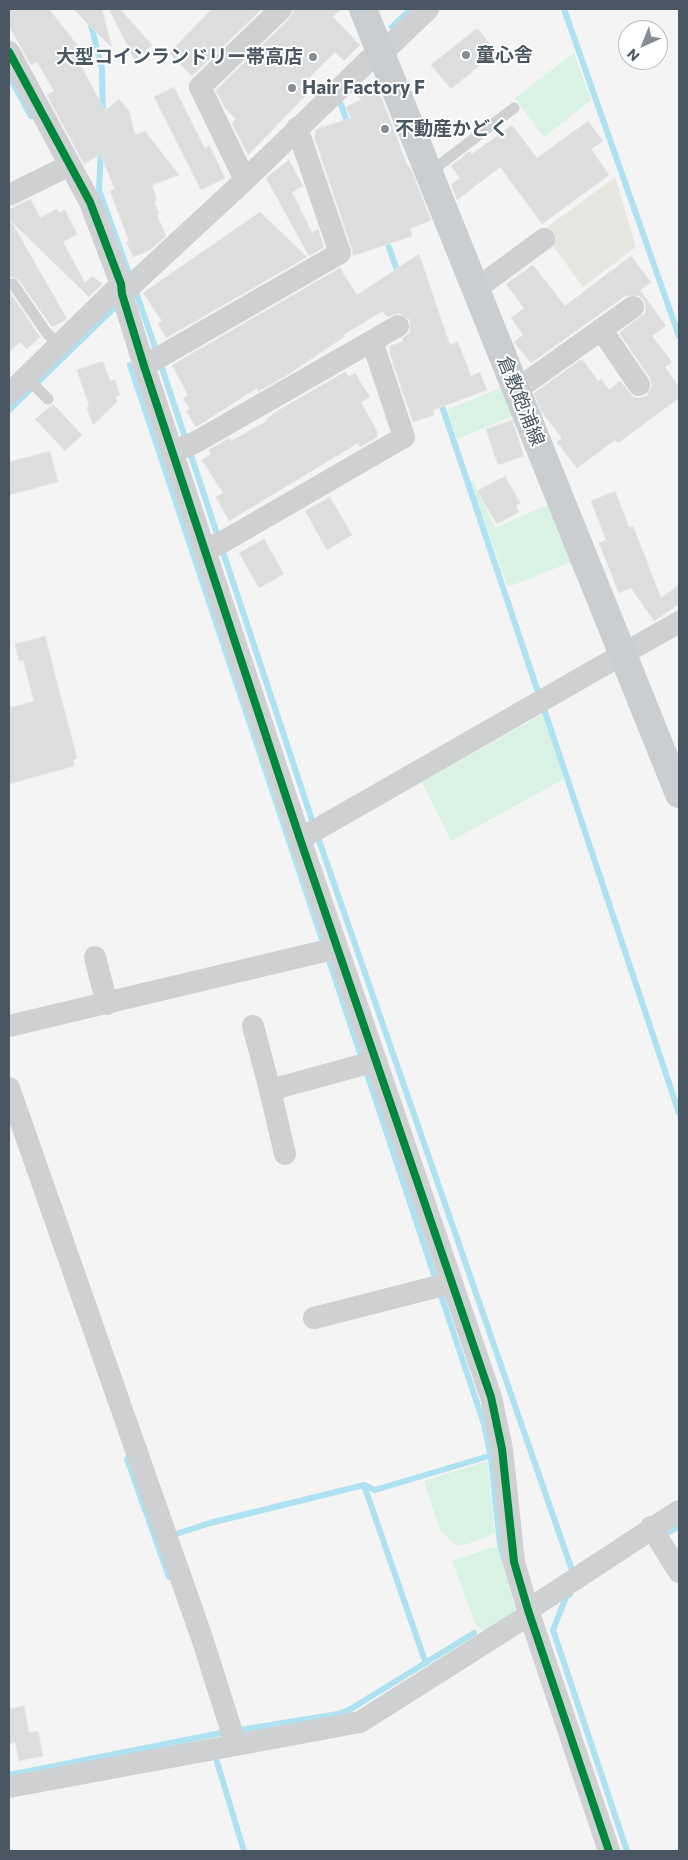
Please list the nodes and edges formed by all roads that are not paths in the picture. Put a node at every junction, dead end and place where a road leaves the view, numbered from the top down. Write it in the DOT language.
graph roads {
  1 [pos="282,9"];
  2 [pos="363,9"];
  3 [pos="428,9"];
  4 [pos="9,52"];
  5 [pos="381,54"];
  6 [pos="514,108"];
  7 [pos="297,128"];
  8 [pos="64,168"];
  9 [pos="429,173"];
  10 [pos="245,180"];
  11 [pos="9,195"];
  12 [pos="544,239"];
  13 [pos="13,284"];
  14 [pos="127,286"];
  15 [pos="476,289"];
  16 [pos="633,306"];
  17 [pos="398,326"];
  18 [pos="601,330"];
  19 [pos="372,341"];
  20 [pos="59,346"];
  21 [pos="154,360"];
  22 [pos="639,385"];
  23 [pos="516,390"];
  24 [pos="9,394"];
  25 [pos="184,447"];
  26 [pos="215,545"];
  27 [pos="679,622"];
  28 [pos="623,655"];
  29 [pos="679,794"];
  30 [pos="310,833"];
  31 [pos="328,950"];
  32 [pos="95,957"];
  33 [pos="107,1004"];
  34 [pos="9,1026"];
  35 [pos="253,1026"];
  36 [pos="368,1063"];
  37 [pos="9,1088"];
  38 [pos="270,1090"];
  39 [pos="285,1154"];
  40 [pos="443,1285"];
  41 [pos="314,1318"];
  42 [pos="679,1511"];
  43 [pos="655,1535"];
  44 [pos="679,1572"];
  45 [pos="528,1613"];
  46 [pos="225,1741"];
  47 [pos="9,1787"];
  48 [pos="609,1851"];
  1 -- 10 [label="street"];
  2 -- 5 [label="main road, 倉敷飽浦線"];
  3 -- 5 [label="street"];
  4 -- 8 [label="street"];
  5 -- 7 [label="street"];
  5 -- 9 [label="main road, 倉敷飽浦線"];
  6 -- 9 [label="lane"];
  7 -- 10 [label="street"];
  7 -- 21 [label="street"];
  8 -- 11 [label="street"];
  8 -- 14 [label="street"];
  9 -- 15 [label="main road, 倉敷飽浦線"];
  10 -- 14 [label="street"];
  12 -- 15 [label="street"];
  13 -- 20 [label="lane"];
  14 -- 20 [label="street"];
  14 -- 21 [label="street"];
  15 -- 23 [label="main road, 倉敷飽浦線"];
  16 -- 18 [label="street"];
  17 -- 19 [label="street"];
  18 -- 22 [label="street"];
  18 -- 23 [label="street"];
  19 -- 25 [label="street"];
  19 -- 26 [label="street"];
  20 -- 24 [label="street"];
  21 -- 25 [label="street"];
  23 -- 28 [label="main road, 倉敷飽浦線"];
  25 -- 26 [label="street"];
  26 -- 30 [label="street"];
  27 -- 28 [label="street"];
  28 -- 29 [label="main road, 倉敷飽浦線"];
  28 -- 30 [label="street"];
  30 -- 31 [label="street"];
  31 -- 33 [label="street"];
  31 -- 36 [label="street"];
  32 -- 33 [label="street"];
  33 -- 34 [label="street"];
  35 -- 38 [label="street"];
  36 -- 38 [label="street"];
  36 -- 40 [label="street"];
  37 -- 46 [label="street"];
  38 -- 39 [label="street"];
  40 -- 41 [label="street"];
  40 -- 45 [label="street"];
  42 -- 43 [label="street"];
  43 -- 44 [label="street"];
  43 -- 45 [label="street"];
  45 -- 46 [label="street"];
  45 -- 48 [label="street"];
  46 -- 47 [label="street"];
}
